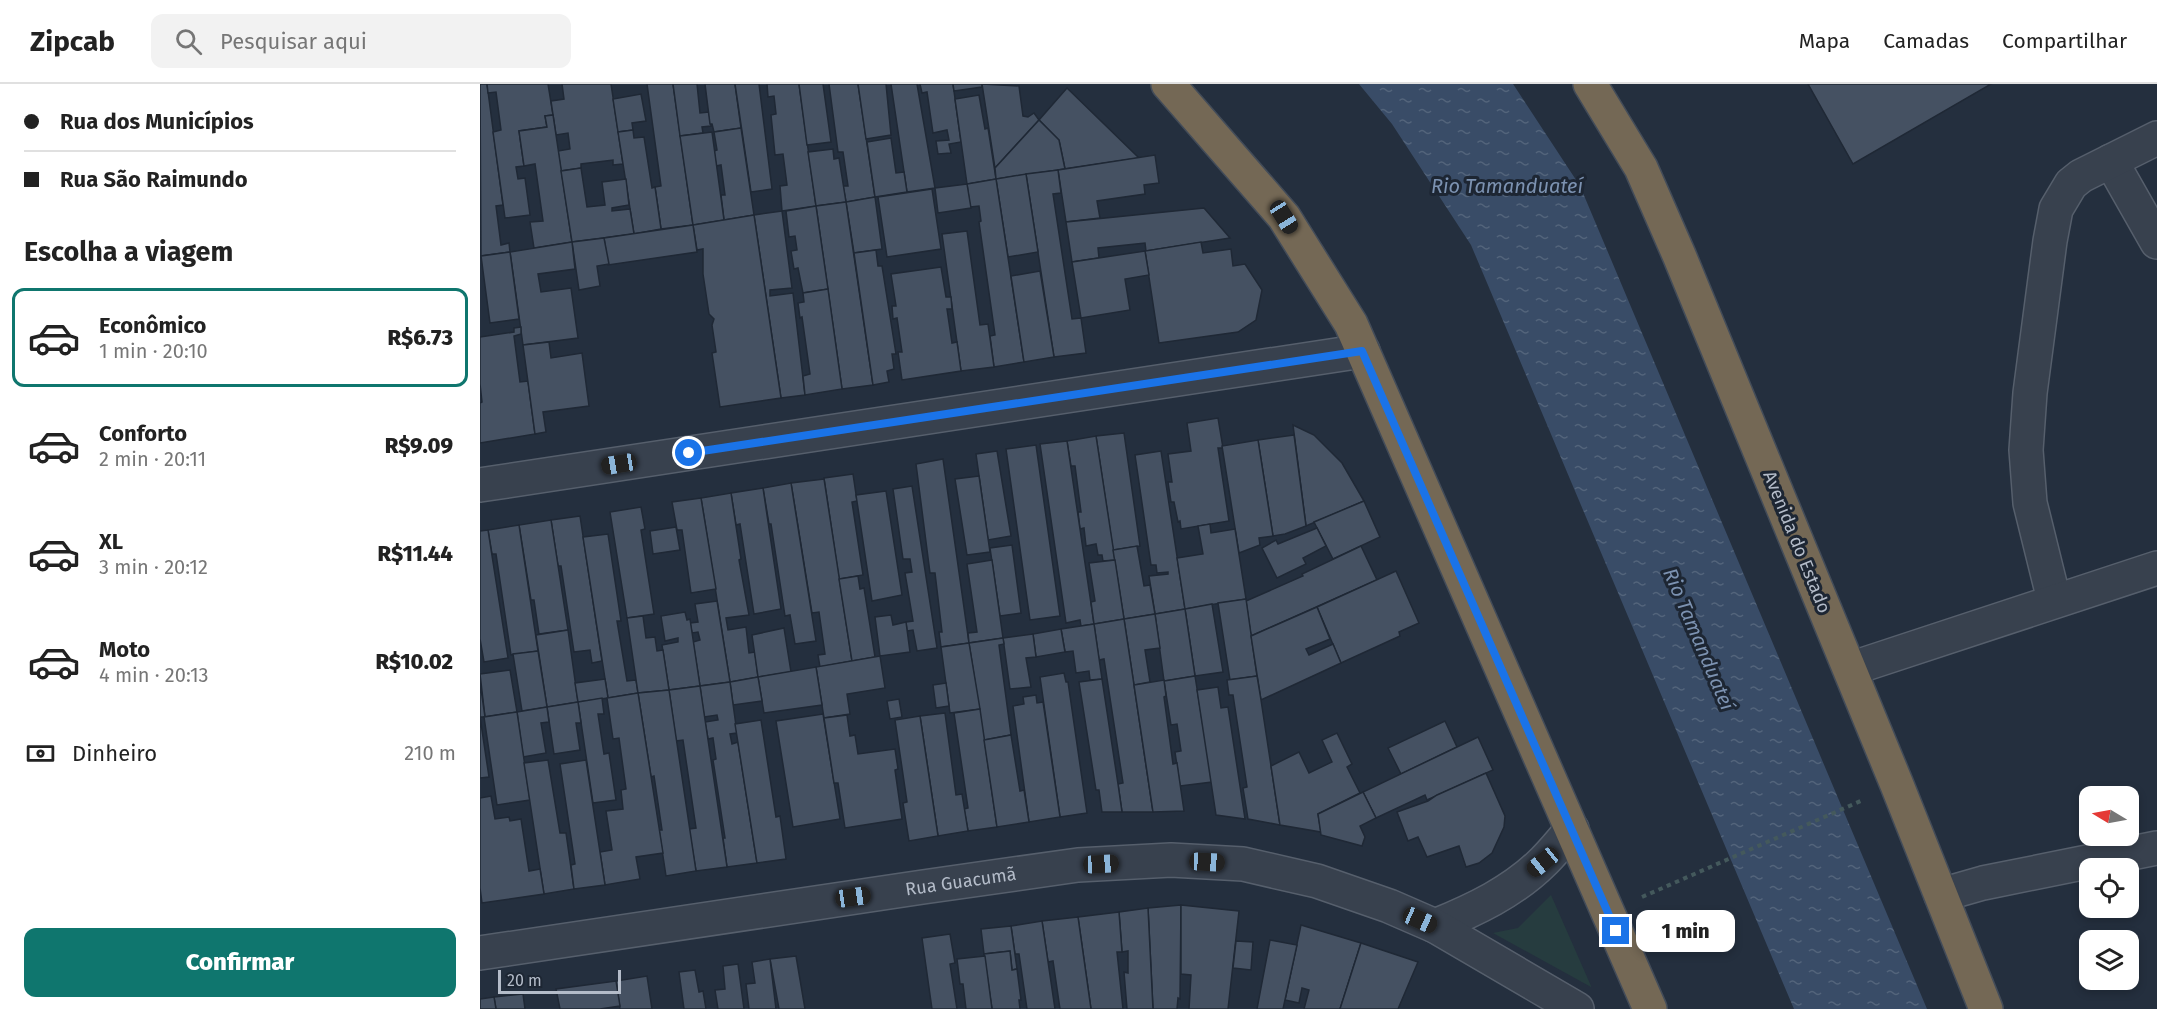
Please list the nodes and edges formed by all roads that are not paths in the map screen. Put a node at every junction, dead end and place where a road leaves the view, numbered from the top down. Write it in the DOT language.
graph roads {
  1 [pos="1168,84"];
  2 [pos="1590,84"];
  3 [pos="2157,138"];
  4 [pos="2111,161"];
  5 [pos="2157,242"];
  6 [pos="1362,351"];
  7 [pos="480,485"];
  8 [pos="2157,568"];
  9 [pos="2054,600"];
  10 [pos="1850,669"];
  11 [pos="1572,829"];
  12 [pos="2157,848"];
  13 [pos="1941,895"];
  14 [pos="1435,926"];
  15 [pos="480,953"];
  16 [pos="1577,1009"];
  17 [pos="1650,1009"];
  18 [pos="1986,1009"];
  1 -- 6 [label="highway"];
  2 -- 10 [label="highway, Avenida do Estado"];
  3 -- 4 [label="street"];
  4 -- 5 [label="street"];
  4 -- 9 [label="street"];
  6 -- 7 [label="street"];
  6 -- 11 [label="highway"];
  8 -- 9 [label="street"];
  9 -- 10 [label="street"];
  10 -- 13 [label="highway, Avenida do Estado"];
  11 -- 14 [label="street"];
  11 -- 17 [label="highway"];
  12 -- 13 [label="street"];
  13 -- 18 [label="highway, Avenida do Estado"];
  14 -- 15 [label="street, Rua Guacumã"];
  14 -- 16 [label="street, Rua Guacumã"];
}
